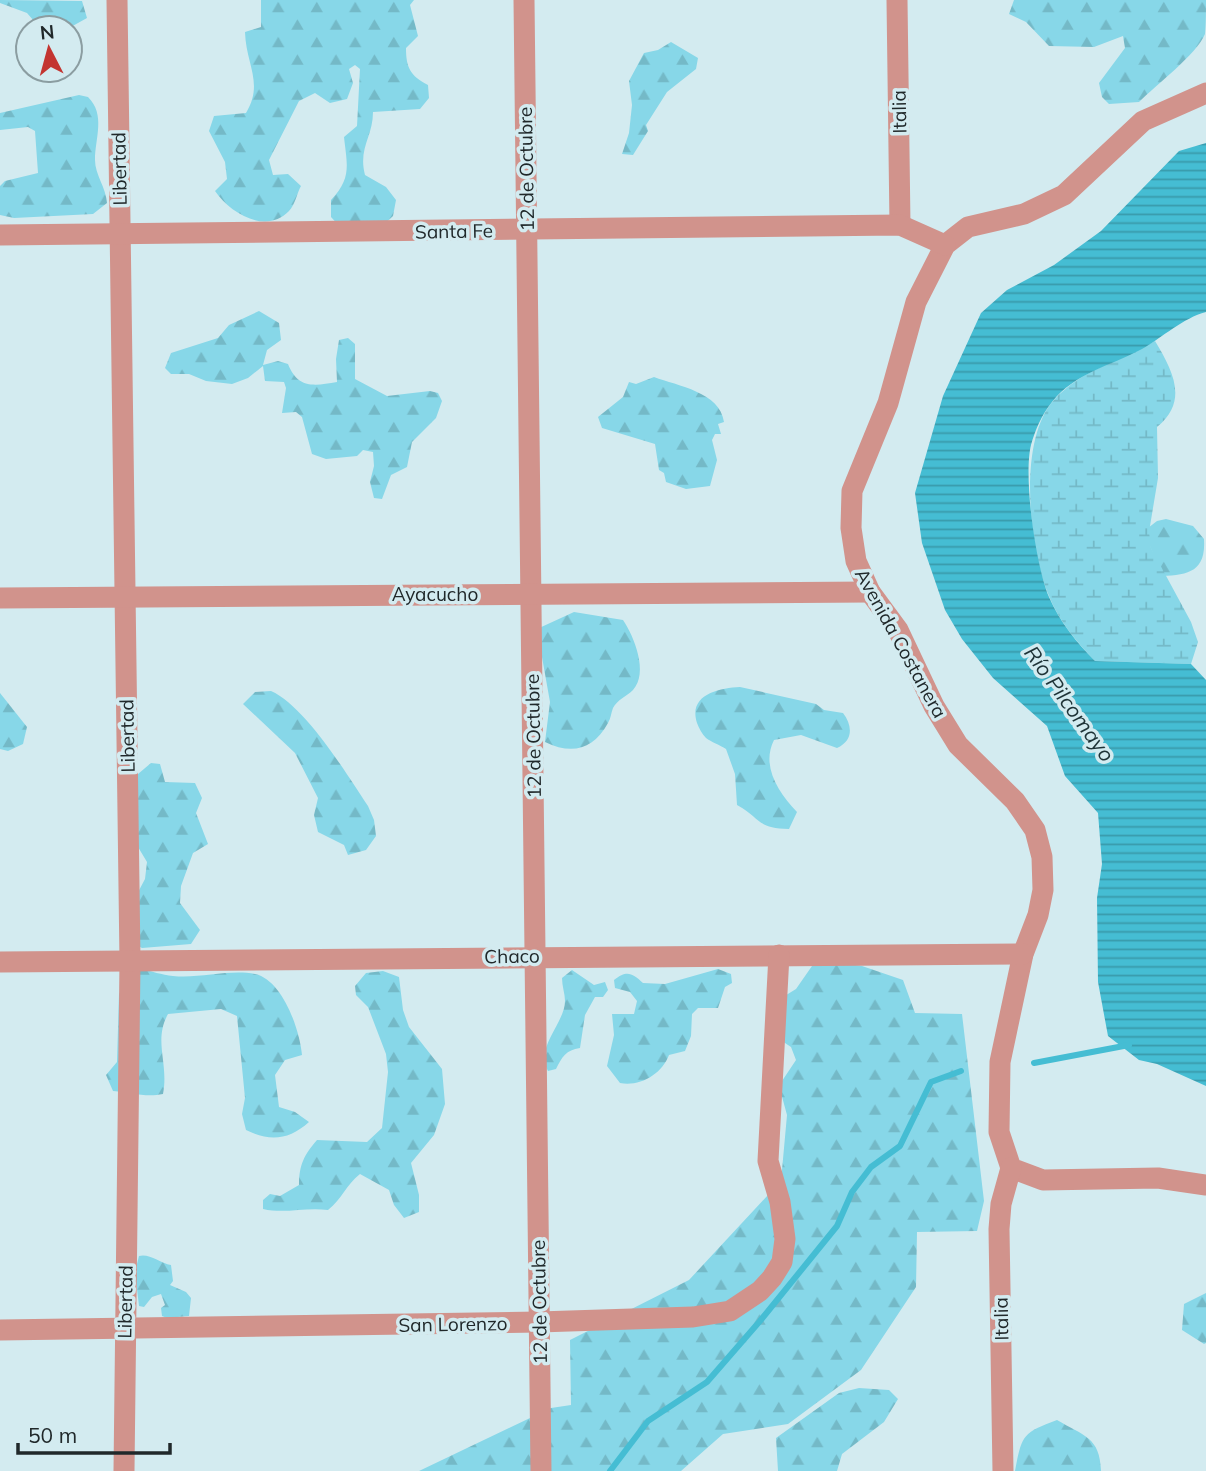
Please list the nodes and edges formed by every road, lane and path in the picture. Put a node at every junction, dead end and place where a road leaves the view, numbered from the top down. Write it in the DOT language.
graph roads {
  1 [pos="117,0"];
  2 [pos="524,0"];
  3 [pos="897,0"];
  4 [pos="1206,93"];
  5 [pos="900,225"];
  6 [pos="527,230"];
  7 [pos="0,235"];
  8 [pos="120,235"];
  9 [pos="945,245"];
  10 [pos="870,592"];
  11 [pos="531,594"];
  12 [pos="125,596"];
  13 [pos="0,598"];
  14 [pos="1023,954"];
  15 [pos="779,955"];
  16 [pos="535,956"];
  17 [pos="130,961"];
  18 [pos="0,962"];
  19 [pos="1011,1168"];
  20 [pos="1206,1185"];
  21 [pos="539,1322"];
  22 [pos="124,1329"];
  23 [pos="0,1330"];
  24 [pos="124,1471"];
  25 [pos="541,1471"];
  26 [pos="1003,1471"];
  1 -- 8 [label="street, Libertad"];
  2 -- 6 [label="street, 12 de Octubre"];
  3 -- 5 [label="street, Italia"];
  4 -- 9 [label="street, Avenida Costanera"];
  5 -- 6 [label="street, Santa Fe"];
  5 -- 9 [label="street, Santa Fe"];
  6 -- 8 [label="street, Santa Fe"];
  6 -- 11 [label="street, 12 de Octubre"];
  7 -- 8 [label="street, Santa Fe"];
  8 -- 12 [label="street, Libertad"];
  9 -- 10 [label="street, Avenida Costanera"];
  10 -- 11 [label="street, Ayacucho"];
  10 -- 14 [label="street, Avenida Costanera"];
  11 -- 12 [label="street, Ayacucho"];
  11 -- 16 [label="street, 12 de Octubre"];
  12 -- 13 [label="street, Ayacucho"];
  12 -- 17 [label="street, Libertad"];
  14 -- 15 [label="street, Chaco"];
  14 -- 19 [label="street, Avenida Costanera"];
  15 -- 16 [label="street, Chaco"];
  15 -- 21 [label="street, San Lorenzo"];
  16 -- 17 [label="street, Chaco"];
  16 -- 21 [label="street, 12 de Octubre"];
  17 -- 18 [label="street, Chaco"];
  17 -- 22 [label="street, Libertad"];
  19 -- 20 [label="street"];
  19 -- 26 [label="street, Italia"];
  21 -- 22 [label="street, San Lorenzo"];
  21 -- 25 [label="street, 12 de Octubre"];
  22 -- 23 [label="street, San Lorenzo"];
  22 -- 24 [label="street, Libertad"];
}
